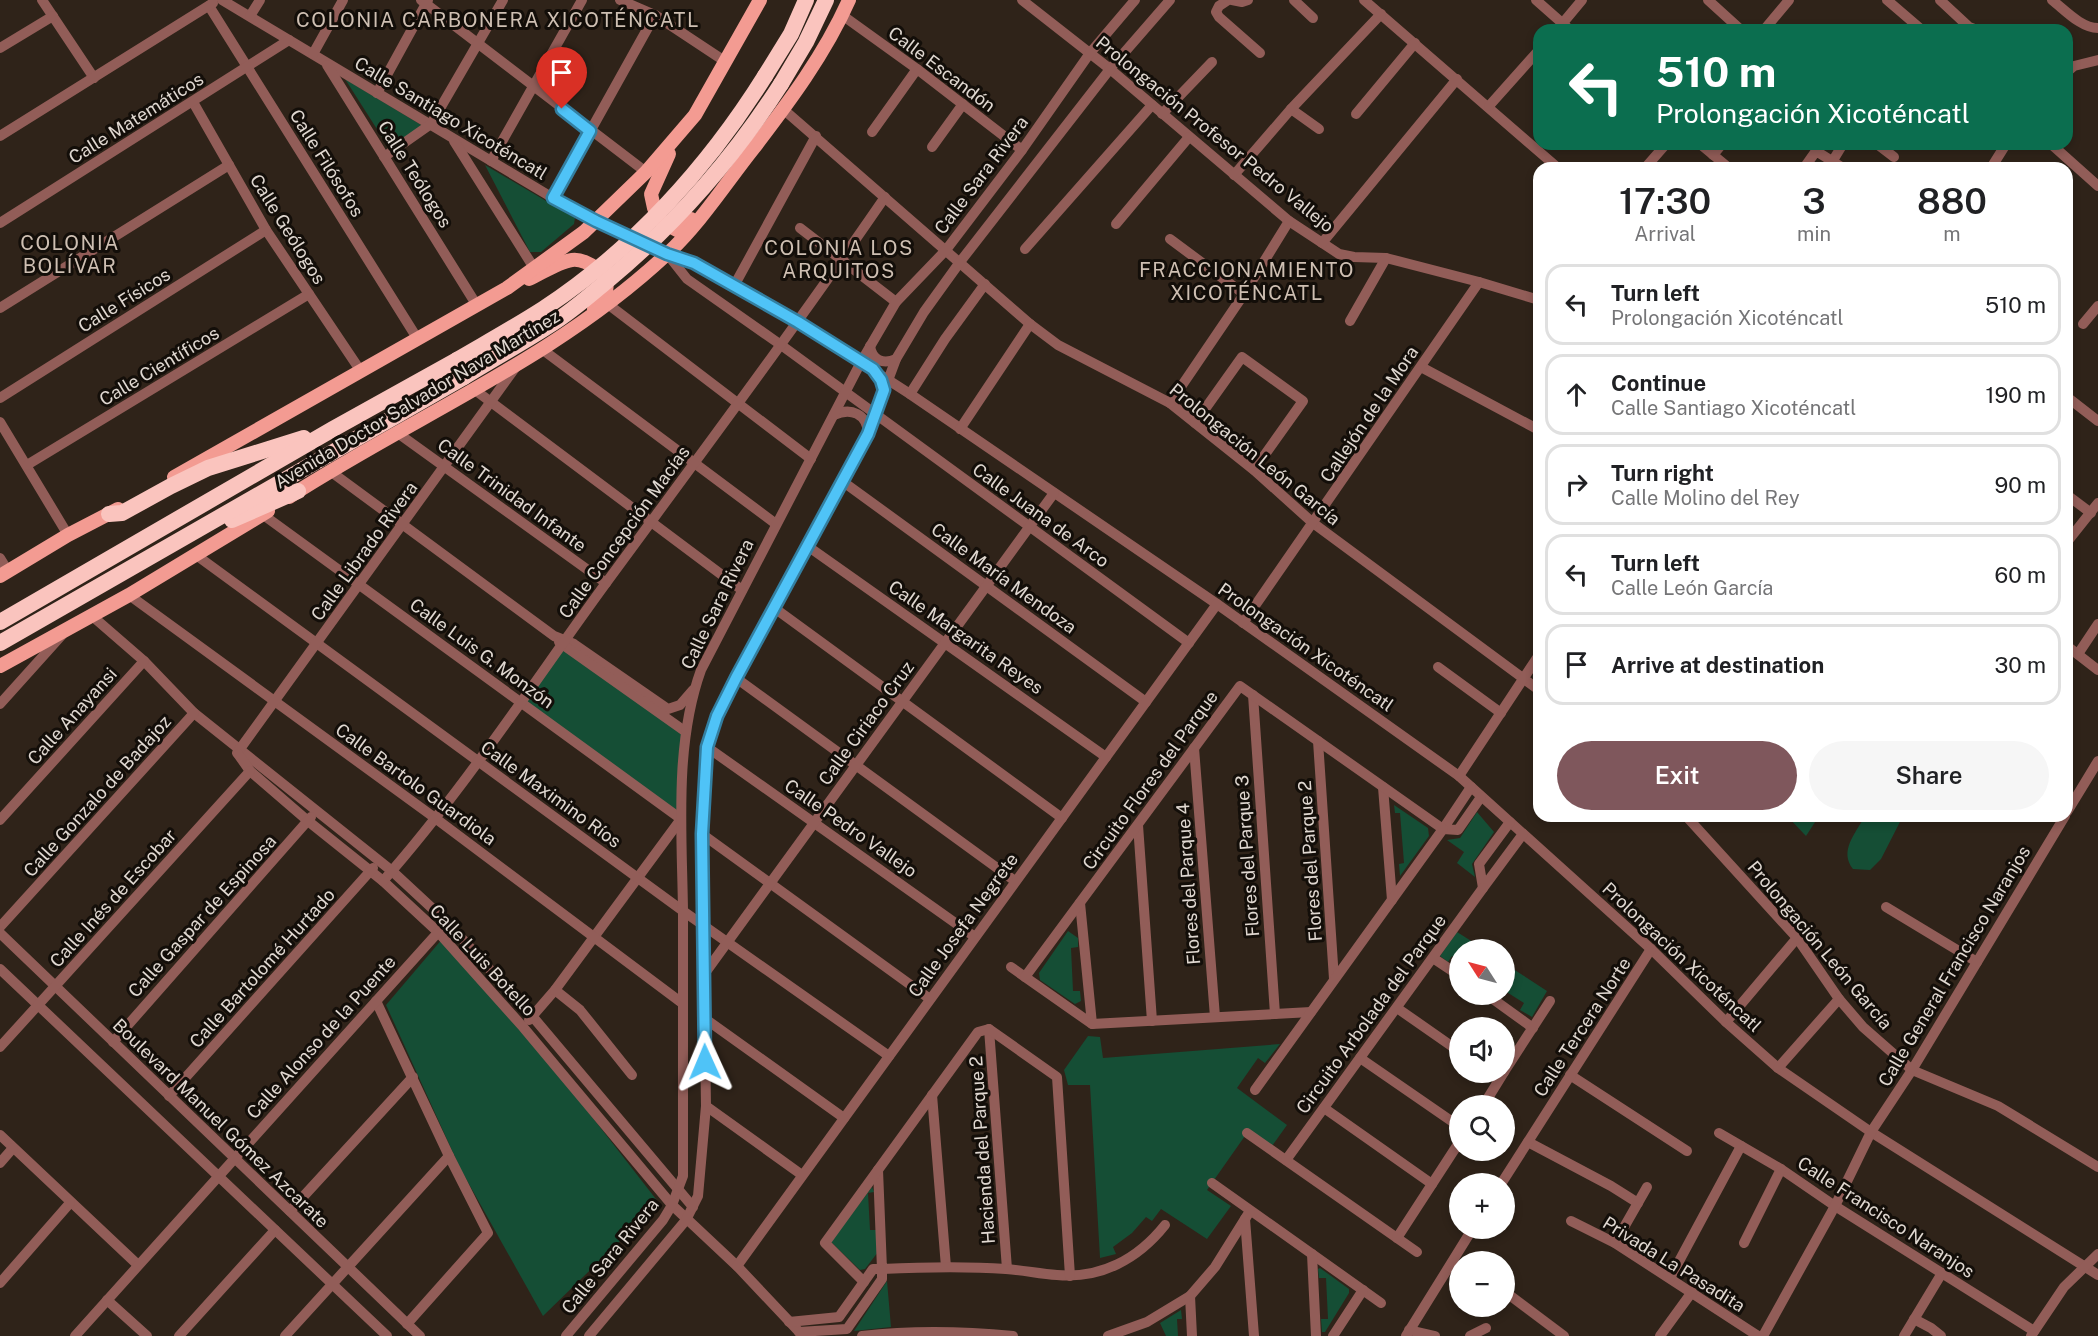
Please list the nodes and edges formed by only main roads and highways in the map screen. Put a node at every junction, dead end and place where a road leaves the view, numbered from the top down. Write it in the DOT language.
graph roads {
  1 [pos="760,0"];
  2 [pos="806,0"];
  3 [pos="849,0"];
  4 [pos="826,1"];
  5 [pos="678,136"];
  6 [pos="710,203"];
  7 [pos="507,288"];
  8 [pos="583,322"];
  9 [pos="333,429"];
  10 [pos="298,491"];
  11 [pos="109,514"];
  12 [pos="188,535"];
  13 [pos="4,574"];
  14 [pos="0,622"];
  15 [pos="0,643"];
  16 [pos="0,666"];
  1 -- 5 [label="main road"];
  2 -- 9 [label="highway, Avenida Doctor Salvador Nava Martínez, bridge"];
  3 -- 6 [label="main road, Avenida Doctor Salvador Nava Martínez"];
  4 -- 12 [label="highway, Avenida Doctor Salvador Nava Martínez, bridge"];
  5 -- 6 [label="main road"];
  5 -- 7 [label="main road"];
  6 -- 8 [label="main road, Avenida Doctor Salvador Nava Martínez"];
  7 -- 8 [label="main road"];
  7 -- 11 [label="main road"];
  8 -- 10 [label="main road, Avenida Doctor Salvador Nava Martínez"];
  9 -- 11 [label="highway"];
  9 -- 14 [label="highway, Avenida Doctor Salvador Nava Martínez"];
  10 -- 12 [label="highway"];
  10 -- 16 [label="main road, Avenida Doctor Salvador Nava Martínez"];
  11 -- 13 [label="main road"];
  12 -- 15 [label="highway, Avenida Doctor Salvador Nava Martínez"];
}
